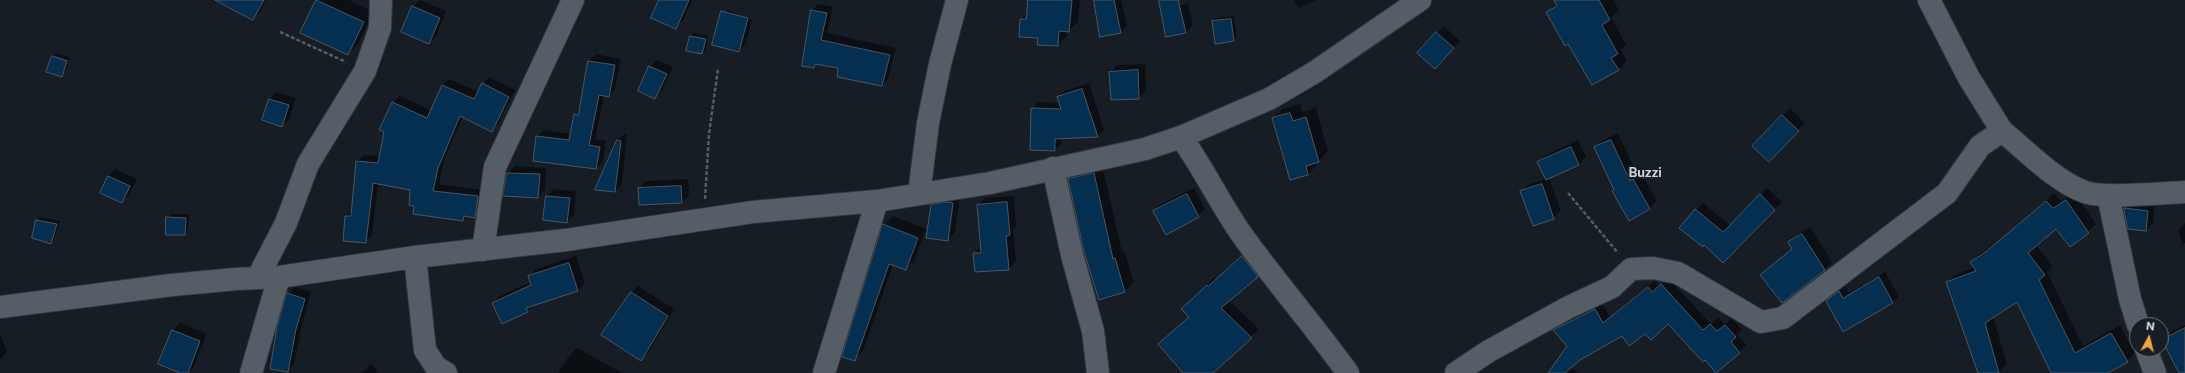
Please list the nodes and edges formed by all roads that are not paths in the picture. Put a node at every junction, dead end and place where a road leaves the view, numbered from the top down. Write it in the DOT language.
graph roads {
  1 [pos="381,0"];
  2 [pos="574,0"];
  3 [pos="958,0"];
  4 [pos="1420,0"];
  5 [pos="1929,0"];
  6 [pos="2002,131"];
  7 [pos="1181,137"];
  8 [pos="1053,168"];
  9 [pos="2185,192"];
  10 [pos="919,194"];
  11 [pos="2108,195"];
  12 [pos="877,201"];
  13 [pos="483,250"];
  14 [pos="415,257"];
  15 [pos="268,277"];
  16 [pos="0,307"];
  17 [pos="2136,317"];
  18 [pos="2149,357"];
  19 [pos="251,373"];
  20 [pos="446,373"];
  21 [pos="824,373"];
  22 [pos="1098,373"];
  23 [pos="1348,373"];
  24 [pos="1456,373"];
  25 [pos="2155,373"];
  1 -- 15 [label="street"];
  2 -- 13 [label="street"];
  3 -- 10 [label="street"];
  4 -- 7 [label="street"];
  5 -- 6 [label="street"];
  6 -- 11 [label="street"];
  6 -- 24 [label="street"];
  7 -- 8 [label="street"];
  7 -- 23 [label="street"];
  8 -- 10 [label="street"];
  8 -- 22 [label="street"];
  9 -- 11 [label="street"];
  10 -- 12 [label="street"];
  11 -- 17 [label="street"];
  12 -- 13 [label="street"];
  12 -- 21 [label="street"];
  13 -- 14 [label="street"];
  14 -- 15 [label="street"];
  14 -- 20 [label="street"];
  15 -- 16 [label="street"];
  15 -- 19 [label="street"];
  18 -- 25 [label="street"];
}
